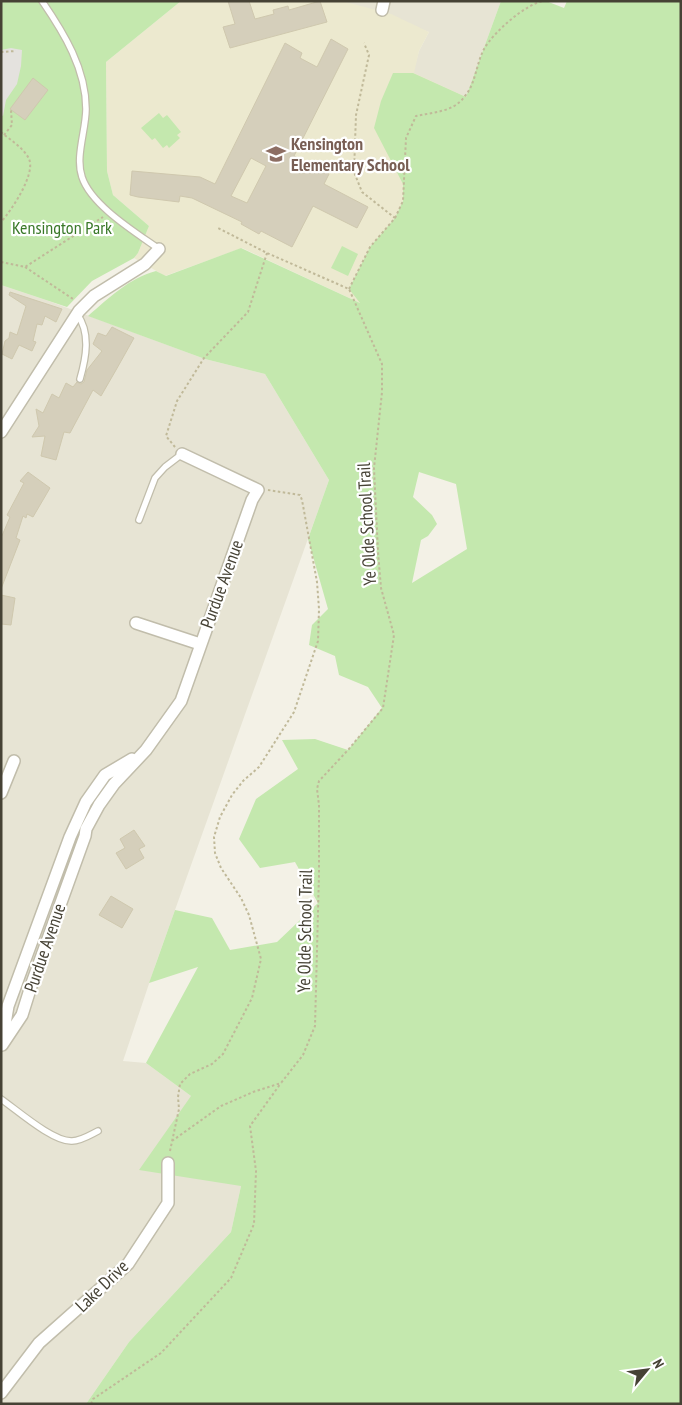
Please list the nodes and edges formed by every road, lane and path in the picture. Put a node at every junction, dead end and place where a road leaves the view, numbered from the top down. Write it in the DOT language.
graph roads {
  1 [pos="42,1"];
  2 [pos="543,1"];
  3 [pos="364,43"];
  4 [pos="16,51"];
  5 [pos="1,52"];
  6 [pos="11,110"];
  7 [pos="2,134"];
  8 [pos="395,218"];
  9 [pos="1,222"];
  10 [pos="96,222"];
  11 [pos="218,228"];
  12 [pos="158,249"];
  13 [pos="267,253"];
  14 [pos="1,262"];
  15 [pos="25,267"];
  16 [pos="349,289"];
  17 [pos="80,310"];
  18 [pos="80,379"];
  19 [pos="7,411"];
  20 [pos="1,432"];
  21 [pos="182,454"];
  22 [pos="258,490"];
  23 [pos="139,520"];
  24 [pos="136,623"];
  25 [pos="200,644"];
  26 [pos="1,775"];
  27 [pos="1,793"];
  28 [pos="1,1045"];
  29 [pos="282,1083"];
  30 [pos="1,1099"];
  31 [pos="98,1131"];
  32 [pos="172,1141"];
  33 [pos="168,1163"];
  34 [pos="1,1393"];
  35 [pos="91,1404"];
  1 -- 12 [label="lane"];
  2 -- 8 [label="path"];
  3 -- 8 [label="path"];
  4 -- 5 [label="path"];
  6 -- 7 [label="path"];
  7 -- 9 [label="path"];
  8 -- 16 [label="path"];
  10 -- 15 [label="path"];
  11 -- 13 [label="path"];
  12 -- 17 [label="street"];
  13 -- 16 [label="path"];
  13 -- 21 [label="path"];
  14 -- 15 [label="path"];
  15 -- 17 [label="path"];
  16 -- 29 [label="path, Ye Olde School Trail"];
  17 -- 18 [label="lane"];
  17 -- 19 [label="street"];
  19 -- 20 [label="street"];
  21 -- 22 [label="street"];
  21 -- 23 [label="lane"];
  22 -- 25 [label="street, Purdue Avenue"];
  22 -- 32 [label="path"];
  24 -- 25 [label="street"];
  25 -- 28 [label="street, Purdue Avenue"];
  26 -- 27 [label="street"];
  29 -- 32 [label="path"];
  29 -- 35 [label="path, Ye Olde School Trail"];
  30 -- 31 [label="lane"];
  32 -- 33 [label="path"];
  33 -- 34 [label="street, Lake Drive"];
}
